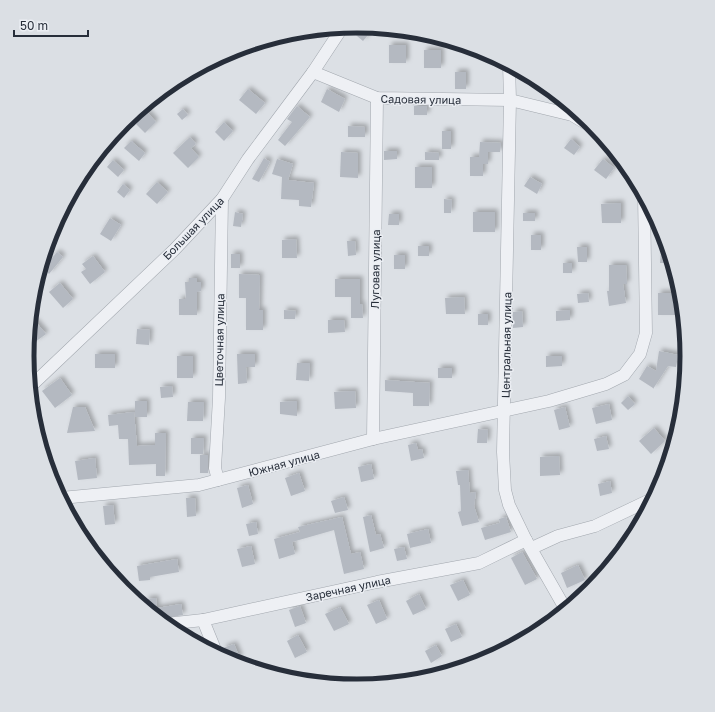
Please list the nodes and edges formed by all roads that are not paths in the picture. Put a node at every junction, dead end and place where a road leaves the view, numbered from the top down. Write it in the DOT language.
graph roads {
  1 [pos="338,34"];
  2 [pos="508,70"];
  3 [pos="313,72"];
  4 [pos="377,98"];
  5 [pos="510,100"];
  6 [pos="572,115"];
  7 [pos="222,199"];
  8 [pos="644,208"];
  9 [pos="35,381"];
  10 [pos="504,409"];
  11 [pos="373,439"];
  12 [pos="218,480"];
  13 [pos="67,497"];
  14 [pos="645,502"];
  15 [pos="529,544"];
  16 [pos="563,605"];
  17 [pos="203,620"];
  18 [pos="175,623"];
  19 [pos="213,645"];
  1 -- 3 [label="street, Большая улица"];
  2 -- 5 [label="street, Центральная улица"];
  3 -- 4 [label="street, Садовая улица"];
  3 -- 7 [label="street, Большая улица"];
  4 -- 5 [label="street, Садовая улица"];
  4 -- 11 [label="street, Луговая улица"];
  5 -- 6 [label="street, Садовая улица"];
  5 -- 10 [label="street, Центральная улица"];
  7 -- 9 [label="street, Большая улица"];
  7 -- 12 [label="street, Цветочная улица"];
  8 -- 10 [label="street, Южная улица"];
  10 -- 11 [label="street, Южная улица"];
  10 -- 15 [label="street, Центральная улица"];
  11 -- 12 [label="street, Южная улица"];
  12 -- 13 [label="street, Южная улица"];
  14 -- 15 [label="street, Заречная улица"];
  15 -- 16 [label="street, Центральная улица"];
  15 -- 17 [label="street, Заречная улица"];
  17 -- 18 [label="street, Заречная улица"];
  17 -- 19 [label="street"];
}
